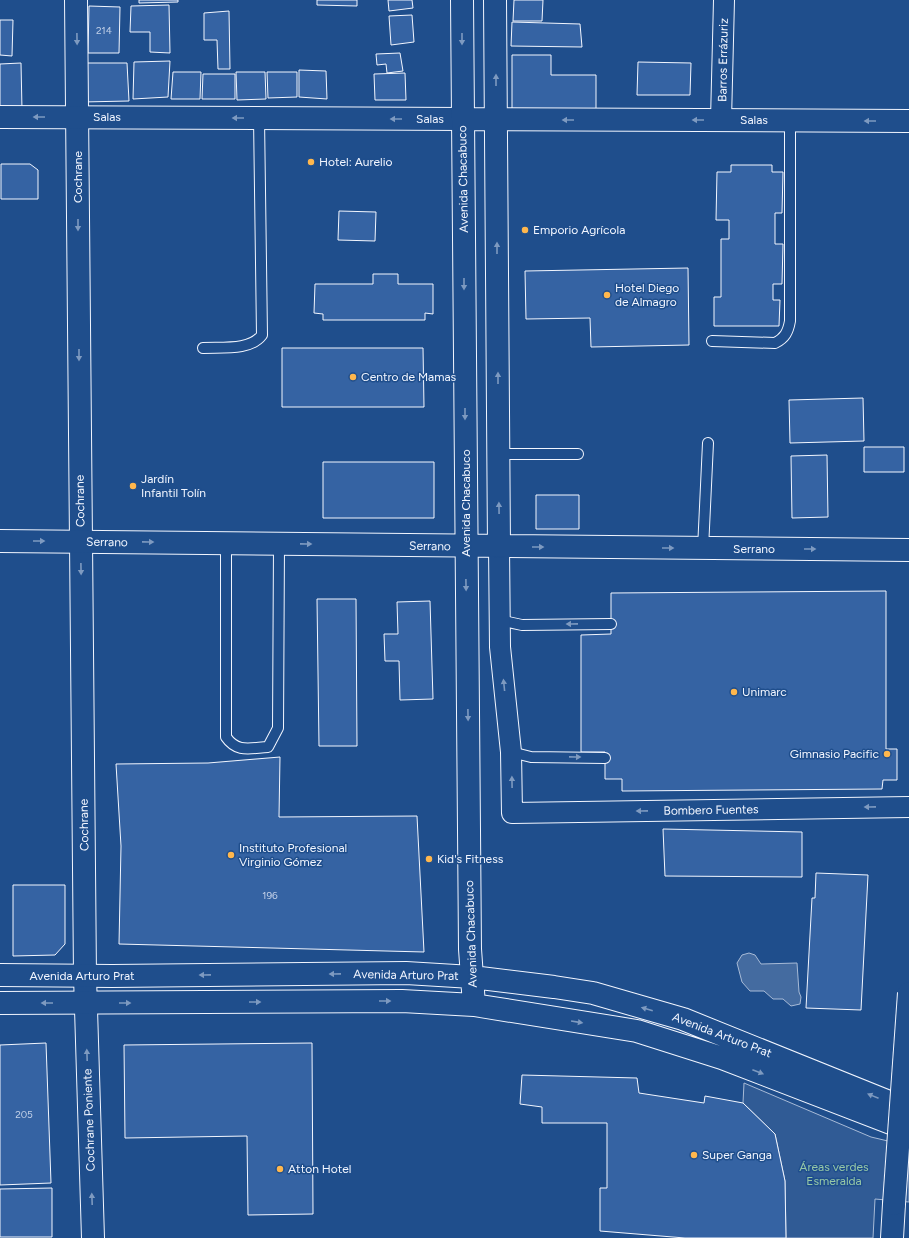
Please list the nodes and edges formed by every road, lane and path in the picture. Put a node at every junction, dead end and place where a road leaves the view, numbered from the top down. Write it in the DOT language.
graph roads {
  1 [pos="76,0"];
  2 [pos="462,0"];
  3 [pos="495,0"];
  4 [pos="724,0"];
  5 [pos="0,117"];
  6 [pos="77,117"];
  7 [pos="259,118"];
  8 [pos="463,119"];
  9 [pos="496,120"];
  10 [pos="722,120"];
  11 [pos="790,121"];
  12 [pos="909,121"];
  13 [pos="712,341"];
  14 [pos="203,348"];
  15 [pos="708,443"];
  16 [pos="498,454"];
  17 [pos="578,454"];
  18 [pos="0,541"];
  19 [pos="81,542"];
  20 [pos="226,543"];
  21 [pos="279,544"];
  22 [pos="466,546"];
  23 [pos="499,547"];
  24 [pos="703,549"];
  25 [pos="909,550"];
  26 [pos="500,617"];
  27 [pos="611,624"];
  28 [pos="511,752"];
  29 [pos="605,758"];
  30 [pos="909,807"];
  31 [pos="0,976"];
  32 [pos="85,976"];
  33 [pos="472,977"];
  34 [pos="909,993"];
  35 [pos="0,1003"];
  36 [pos="86,1003"];
  37 [pos="474,1005"];
  38 [pos="909,1110"];
  39 [pos="909,1130"];
  40 [pos="93,1238"];
  41 [pos="892,1238"];
  1 -- 6 [label="main road, Cochrane, one-way"];
  2 -- 8 [label="main road, Avenida Chacabuco, one-way"];
  9 -- 3 [label="main road, one-way"];
  4 -- 10 [label="street, Barros Errázuriz"];
  6 -- 5 [label="main road, Salas, one-way"];
  7 -- 6 [label="main road, Salas, one-way"];
  6 -- 19 [label="main road, Cochrane, one-way"];
  8 -- 7 [label="main road, Salas, one-way"];
  7 -- 14 [label="lane"];
  8 -- 9 [label="main road, Salas"];
  8 -- 22 [label="main road, Avenida Chacabuco, one-way"];
  10 -- 9 [label="main road, Salas, one-way"];
  16 -- 9 [label="main road, one-way"];
  10 -- 11 [label="main road, Salas"];
  12 -- 11 [label="main road, Salas, one-way"];
  11 -- 13 [label="lane"];
  15 -- 24 [label="lane"];
  16 -- 17 [label="lane"];
  23 -- 16 [label="main road, one-way"];
  18 -- 19 [label="main road, Serrano, one-way"];
  19 -- 20 [label="main road, Serrano, one-way"];
  19 -- 32 [label="main road, Cochrane, one-way"];
  20 -- 21 [label="main road, Serrano"];
  20 -- 21 [label="lane"];
  21 -- 22 [label="main road, Serrano, one-way"];
  22 -- 23 [label="main road, Serrano"];
  22 -- 33 [label="main road, Avenida Chacabuco, one-way"];
  23 -- 24 [label="main road, Serrano, one-way"];
  23 -- 26 [label="street"];
  24 -- 25 [label="main road, Serrano, one-way"];
  27 -- 26 [label="lane, one-way"];
  28 -- 26 [label="street, one-way"];
  28 -- 29 [label="lane, one-way"];
  30 -- 28 [label="street, Bombero Fuentes, one-way"];
  31 -- 32 [label="main road, Avenida Arturo Prat"];
  33 -- 32 [label="main road, Avenida Arturo Prat, one-way"];
  32 -- 36 [label="main road, Cochrane"];
  33 -- 37 [label="main road, Avenida Chacabuco"];
  38 -- 33 [label="main road, Avenida Arturo Prat, one-way"];
  34 -- 41 [label="main road, bridge"];
  36 -- 35 [label="main road, Avenida Arturo Prat, one-way"];
  36 -- 37 [label="main road, Avenida Arturo Prat, one-way"];
  40 -- 36 [label="main road, Cochrane Poniente, one-way"];
  37 -- 39 [label="main road, Avenida Arturo Prat, one-way"];
}
